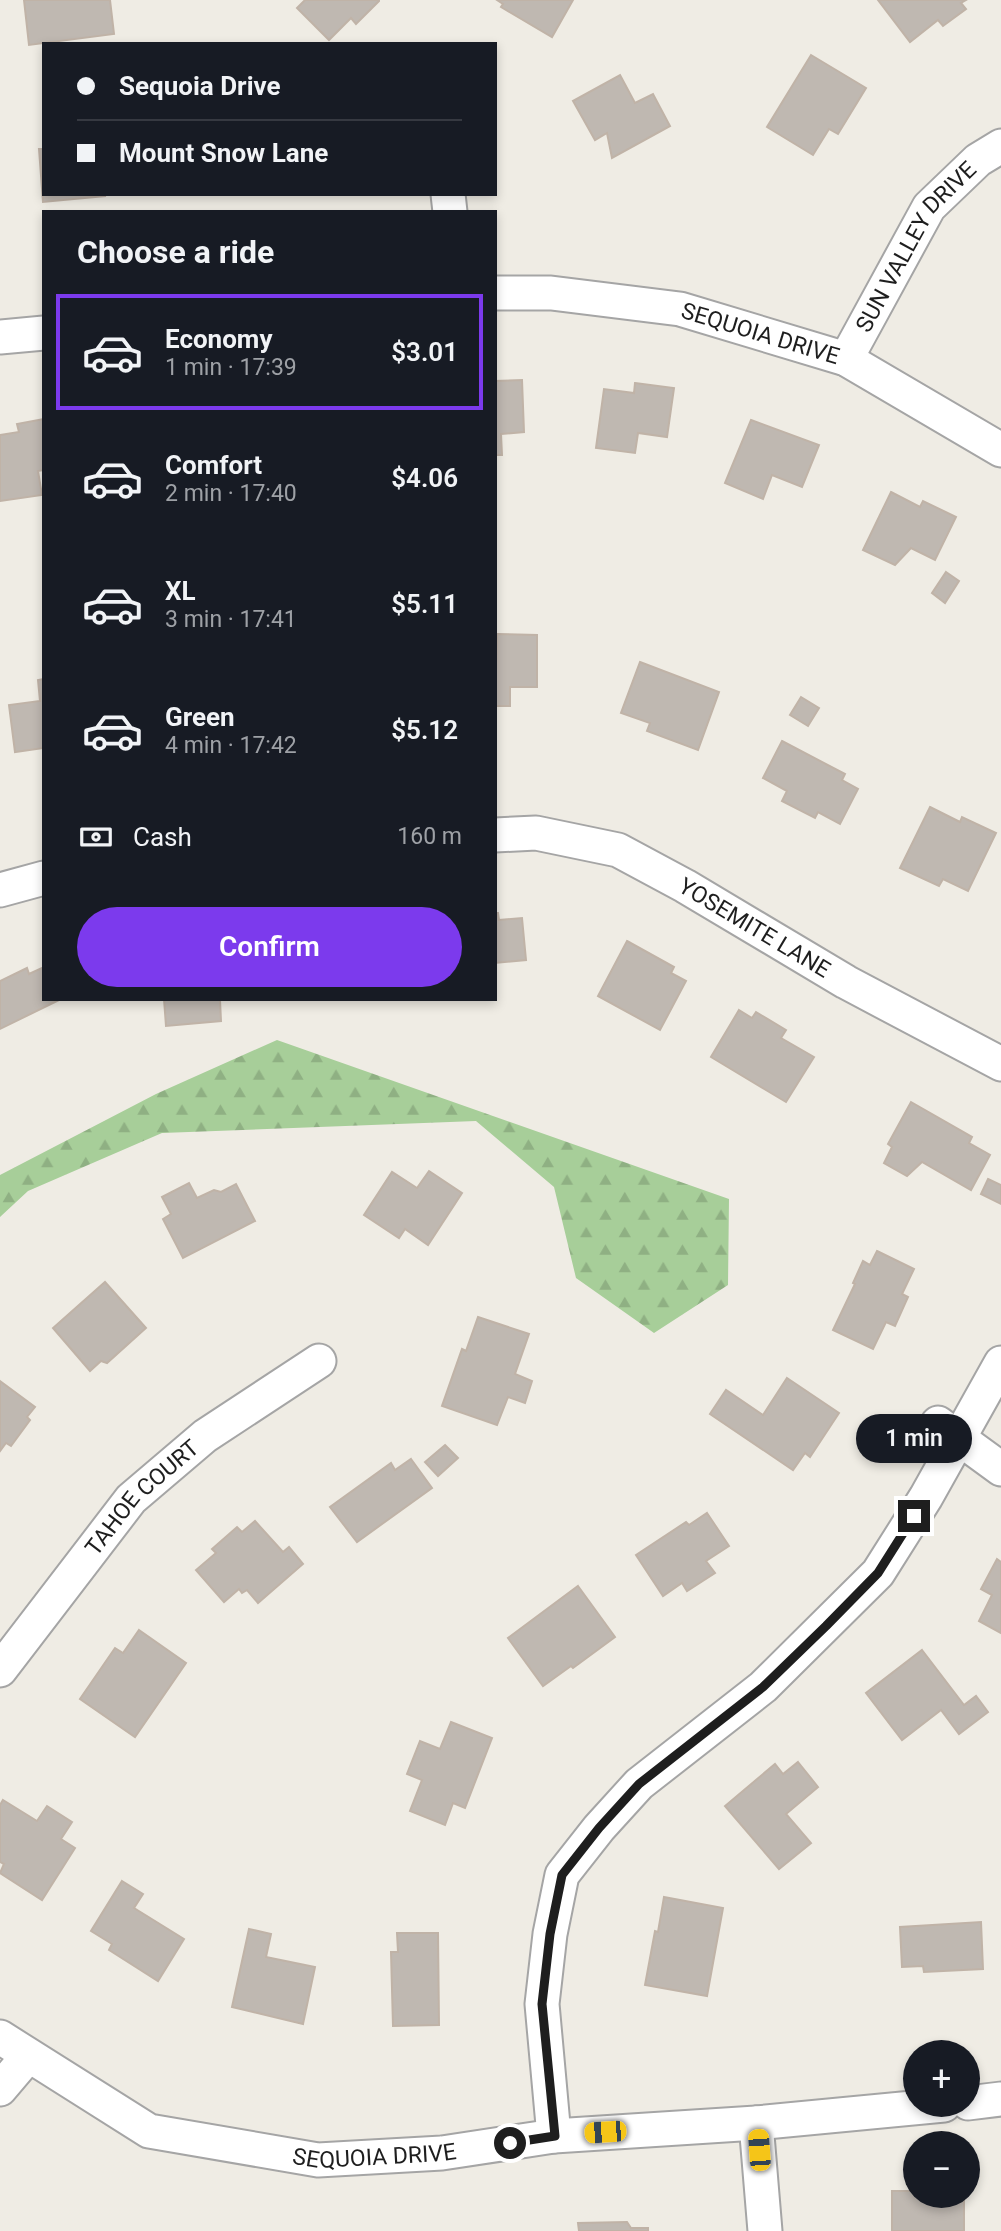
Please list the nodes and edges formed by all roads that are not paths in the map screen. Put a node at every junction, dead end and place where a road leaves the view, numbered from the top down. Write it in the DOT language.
graph roads {
  1 [pos="1001,146"];
  2 [pos="497,292"];
  3 [pos="42,333"];
  4 [pos="0,337"];
  5 [pos="846,359"];
  6 [pos="1001,450"];
  7 [pos="497,835"];
  8 [pos="42,879"];
  9 [pos="0,890"];
  10 [pos="1001,1064"];
  11 [pos="319,1361"];
  12 [pos="1001,1363"];
  13 [pos="948,1432"];
  14 [pos="1001,1469"];
  15 [pos="0,1670"];
  16 [pos="0,2037"];
  17 [pos="28,2056"];
  18 [pos="0,2090"];
  19 [pos="1001,2099"];
  20 [pos="980,2102"];
  21 [pos="903,2109"];
  22 [pos="757,2123"];
  23 [pos="555,2136"];
  24 [pos="765,2231"];
  1 -- 5 [label="street, SUN VALLEY DRIVE"];
  2 -- 5 [label="street, SEQUOIA DRIVE"];
  3 -- 4 [label="street"];
  5 -- 6 [label="street, SEQUOIA DRIVE"];
  7 -- 10 [label="street, YOSEMITE LANE"];
  8 -- 9 [label="street"];
  11 -- 15 [label="street, TAHOE COURT"];
  12 -- 13 [label="street"];
  13 -- 14 [label="street"];
  13 -- 23 [label="street"];
  16 -- 17 [label="street, SEQUOIA DRIVE"];
  17 -- 18 [label="street"];
  17 -- 23 [label="street, SEQUOIA DRIVE"];
  19 -- 20 [label="street"];
  21 -- 22 [label="street, SEQUOIA DRIVE"];
  22 -- 23 [label="street, SEQUOIA DRIVE"];
  22 -- 24 [label="street"];
}
